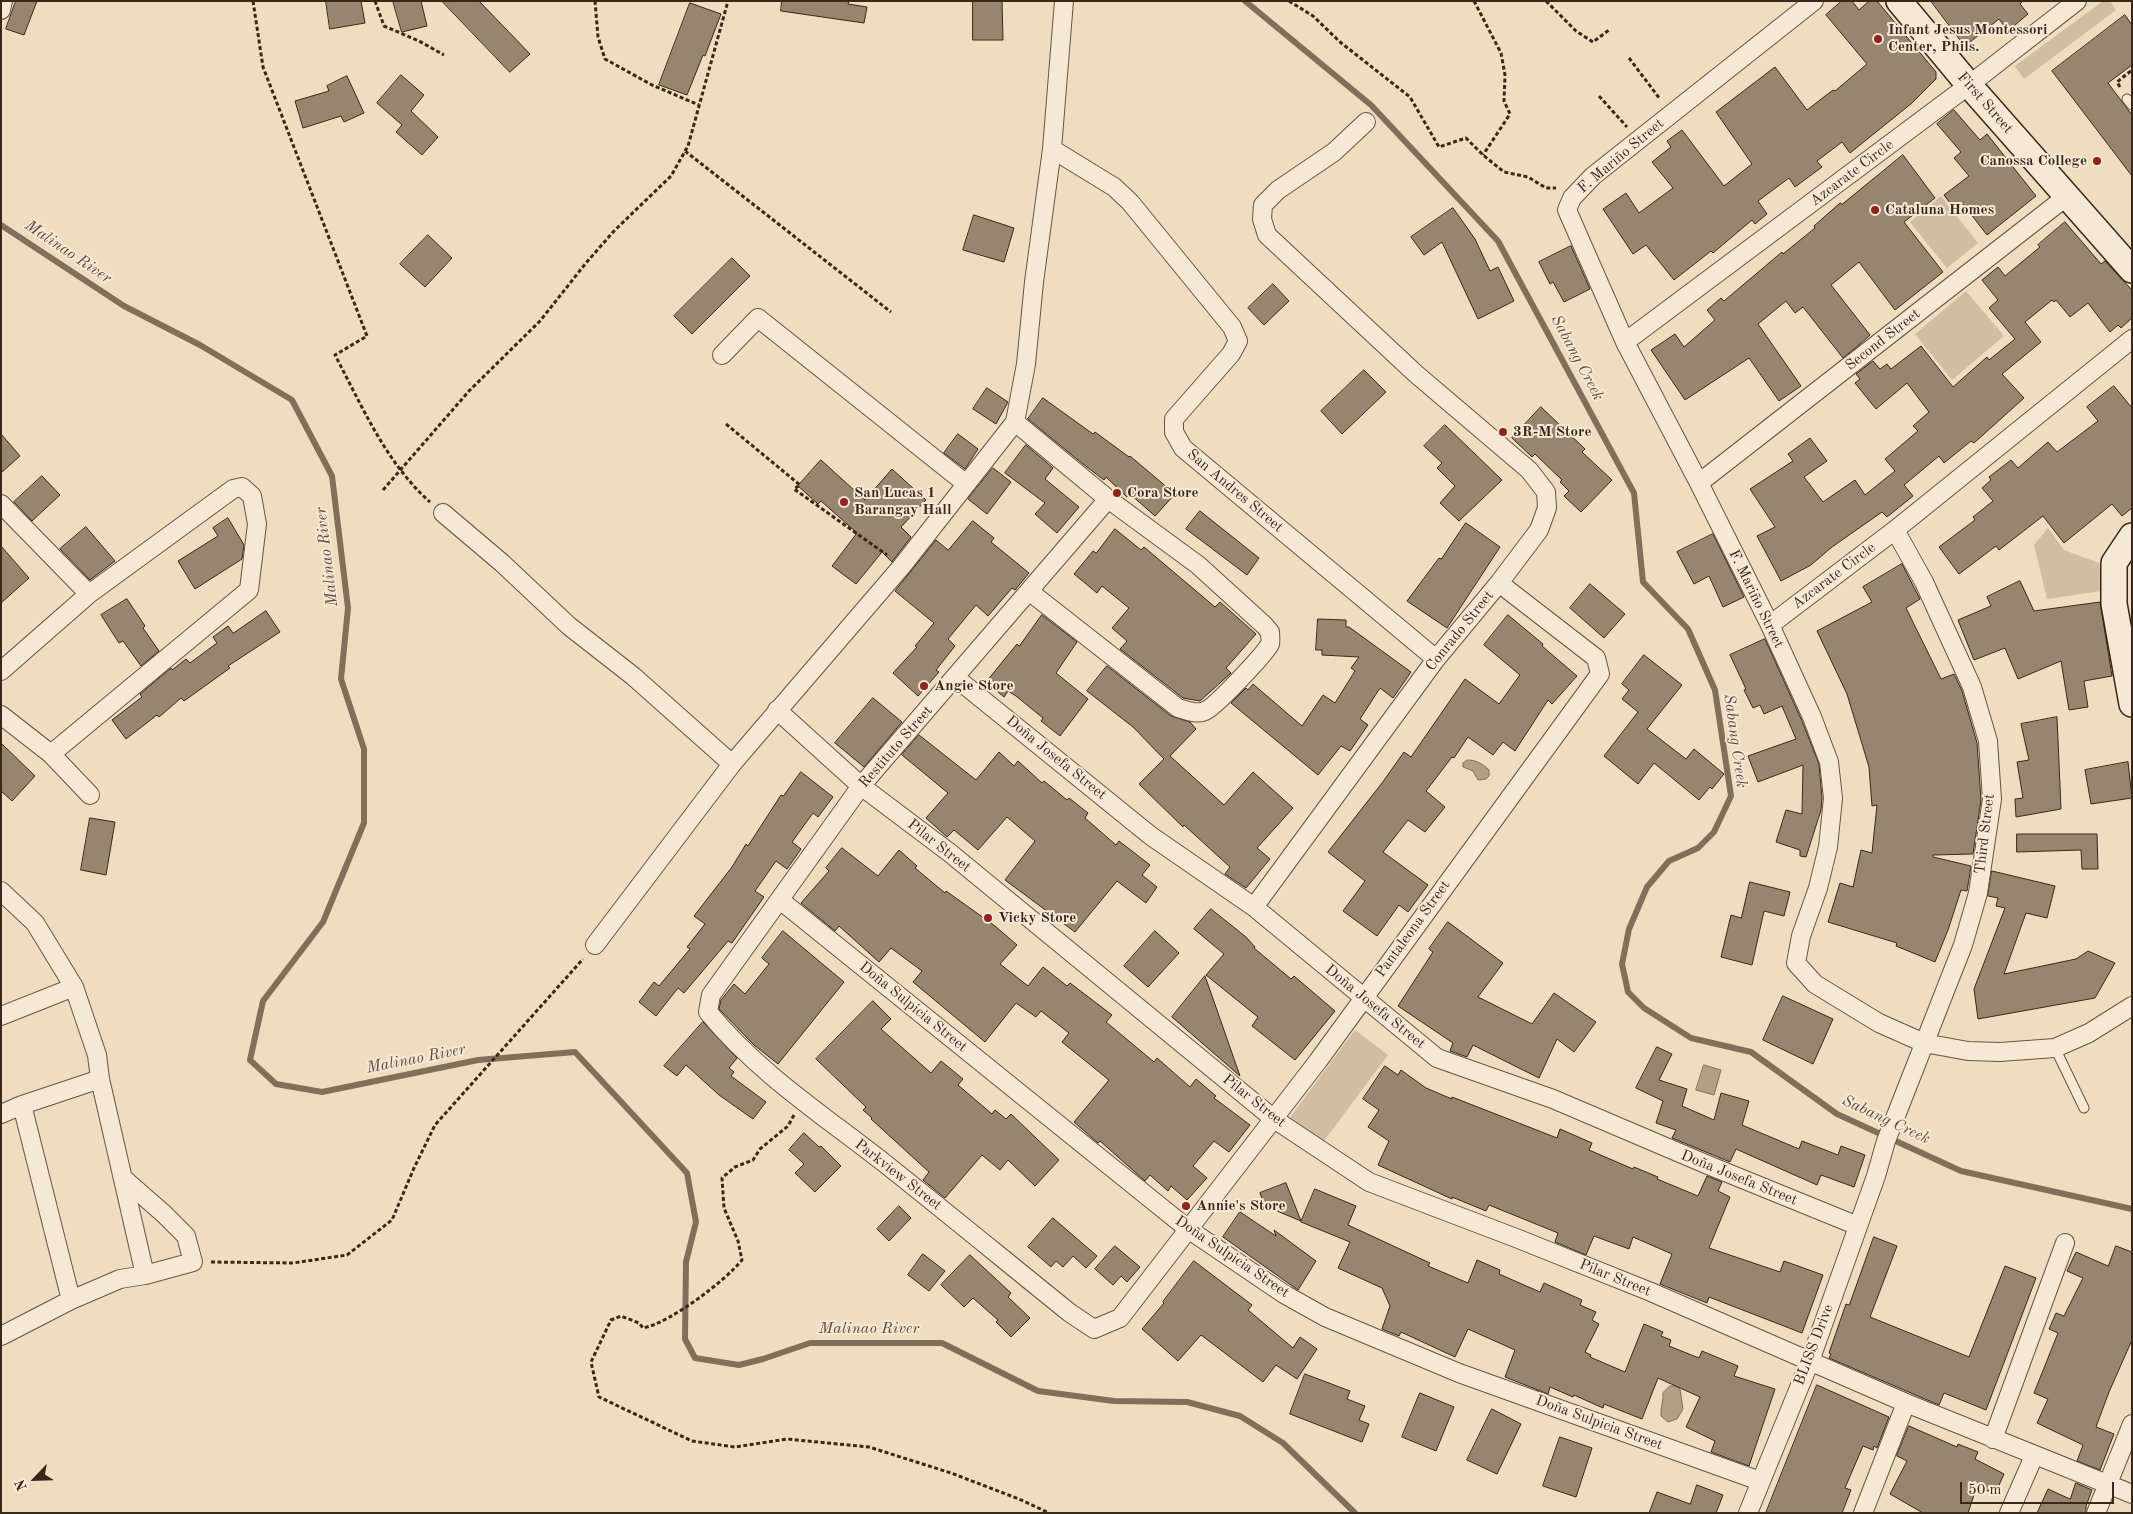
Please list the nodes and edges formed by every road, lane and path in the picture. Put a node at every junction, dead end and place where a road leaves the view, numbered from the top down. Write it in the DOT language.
graph roads {
  1 [pos="3,1"];
  2 [pos="253,1"];
  3 [pos="375,1"];
  4 [pos="595,1"];
  5 [pos="728,1"];
  6 [pos="1064,1"];
  7 [pos="1289,1"];
  8 [pos="1474,1"];
  9 [pos="1546,1"];
  10 [pos="1814,1"];
  11 [pos="1899,1"];
  12 [pos="2077,1"];
  13 [pos="1,10"];
  14 [pos="1609,30"];
  15 [pos="444,55"];
  16 [pos="1629,58"];
  17 [pos="1969,85"];
  18 [pos="1599,96"];
  19 [pos="699,105"];
  20 [pos="1671,114"];
  21 [pos="1366,122"];
  22 [pos="1638,140"];
  23 [pos="1052,149"];
  24 [pos="685,150"];
  25 [pos="1483,155"];
  26 [pos="1579,189"];
  27 [pos="2066,197"];
  28 [pos="2132,270"];
  29 [pos="891,312"];
  30 [pos="2132,339"];
  31 [pos="1625,342"];
  32 [pos="722,355"];
  33 [pos="1015,422"];
  34 [pos="726,424"];
  35 [pos="399,470"];
  36 [pos="965,483"];
  37 [pos="1700,483"];
  38 [pos="383,490"];
  39 [pos="1108,499"];
  40 [pos="1,504"];
  41 [pos="443,513"];
  42 [pos="1895,530"];
  43 [pos="2132,536"];
  44 [pos="902,566"];
  45 [pos="1499,583"];
  46 [pos="1030,592"];
  47 [pos="89,594"];
  48 [pos="1770,625"];
  49 [pos="1436,659"];
  50 [pos="1,671"];
  51 [pos="956,678"];
  52 [pos="2132,704"];
  53 [pos="777,710"];
  54 [pos="1,715"];
  55 [pos="51,754"];
  56 [pos="732,764"];
  57 [pos="861,786"];
  58 [pos="90,795"];
  59 [pos="1,891"];
  60 [pos="780,900"];
  61 [pos="1254,907"];
  62 [pos="596,945"];
  63 [pos="74,988"];
  64 [pos="1363,998"];
  65 [pos="2132,1006"];
  66 [pos="708,1012"];
  67 [pos="1,1016"];
  68 [pos="1924,1043"];
  69 [pos="2055,1048"];
  70 [pos="100,1079"];
  71 [pos="802,1101"];
  72 [pos="22,1105"];
  73 [pos="2084,1108"];
  74 [pos="1,1114"];
  75 [pos="1274,1119"];
  76 [pos="1876,1176"];
  77 [pos="124,1179"];
  78 [pos="1858,1226"];
  79 [pos="1188,1229"];
  80 [pos="2065,1243"];
  81 [pos="193,1262"];
  82 [pos="145,1275"];
  83 [pos="71,1300"];
  84 [pos="1094,1330"];
  85 [pos="1,1336"];
  86 [pos="1810,1361"];
  87 [pos="1906,1404"];
  88 [pos="2132,1424"];
  89 [pos="1993,1439"];
  90 [pos="2034,1456"];
  91 [pos="1760,1481"];
  92 [pos="2108,1485"];
  93 [pos="2132,1494"];
  94 [pos="1049,1513"];
  95 [pos="1748,1513"];
  96 [pos="1863,1513"];
  97 [pos="2010,1513"];
  98 [pos="2096,1513"];
  1 -- 13 [label="street"];
  2 -- 35 [label="path"];
  3 -- 15 [label="path"];
  4 -- 19 [label="path"];
  5 -- 19 [label="path"];
  6 -- 23 [label="street"];
  7 -- 25 [label="path"];
  8 -- 25 [label="path"];
  9 -- 14 [label="path"];
  10 -- 20 [label="street, F. Mariño Street"];
  11 -- 17 [label="street, First Street"];
  12 -- 17 [label="street, Azcarate Circle"];
  16 -- 20 [label="path"];
  17 -- 27 [label="street, First Street"];
  17 -- 31 [label="street, Azcarate Circle"];
  18 -- 22 [label="path"];
  19 -- 24 [label="path"];
  20 -- 22 [label="street, F. Mariño Street"];
  21 -- 45 [label="street, Conrado Street"];
  22 -- 26 [label="street, F. Mariño Street"];
  23 -- 33 [label="street"];
  23 -- 49 [label="street, San Andres Street"];
  24 -- 29 [label="path"];
  24 -- 35 [label="path"];
  25 -- 26 [label="path"];
  26 -- 31 [label="street, F. Mariño Street"];
  27 -- 28 [label="street, First Street"];
  27 -- 37 [label="street, Second Street"];
  30 -- 42 [label="street, Azcarate Circle"];
  31 -- 37 [label="street, F. Mariño Street"];
  32 -- 36 [label="street"];
  33 -- 36 [label="street"];
  33 -- 39 [label="street"];
  34 -- 44 [label="path"];
  35 -- 38 [label="path"];
  35 -- 41 [label="path"];
  36 -- 44 [label="street"];
  37 -- 48 [label="street, F. Mariño Street"];
  39 -- 46 [label="street, Restituto Street"];
  39 -- 46 [label="street"];
  40 -- 47 [label="street"];
  41 -- 56 [label="street"];
  42 -- 48 [label="street, Azcarate Circle"];
  42 -- 68 [label="street, Third Street"];
  43 -- 52 [label="street"];
  44 -- 53 [label="street"];
  45 -- 49 [label="street, Conrado Street"];
  45 -- 64 [label="street, Pantaleona Street"];
  46 -- 51 [label="street, Restituto Street"];
  47 -- 50 [label="street"];
  47 -- 55 [label="street"];
  48 -- 68 [label="street, F. Mariño Street"];
  49 -- 61 [label="street, Conrado Street"];
  51 -- 57 [label="street, Restituto Street"];
  51 -- 61 [label="street, Doña Josefa Street"];
  53 -- 56 [label="street"];
  53 -- 57 [label="street, Pilar Street"];
  54 -- 55 [label="street"];
  55 -- 58 [label="street"];
  56 -- 62 [label="street"];
  57 -- 60 [label="street, Restituto Street"];
  57 -- 75 [label="street, Pilar Street"];
  59 -- 63 [label="street"];
  60 -- 66 [label="street, Restituto Street"];
  60 -- 79 [label="street, Doña Sulpicia Street"];
  61 -- 64 [label="street, Doña Josefa Street"];
  62 -- 81 [label="path"];
  63 -- 67 [label="street"];
  63 -- 70 [label="street"];
  64 -- 75 [label="street, Pantaleona Street"];
  64 -- 78 [label="street, Doña Josefa Street"];
  65 -- 69 [label="street, F. Mariño Street"];
  66 -- 71 [label="street, Parkview Street"];
  68 -- 69 [label="street, F. Mariño Street"];
  68 -- 76 [label="street, Third Street"];
  69 -- 73 [label="lane"];
  70 -- 72 [label="street"];
  70 -- 77 [label="street"];
  71 -- 84 [label="street, Parkview Street"];
  71 -- 94 [label="path"];
  72 -- 74 [label="street"];
  72 -- 83 [label="street"];
  75 -- 79 [label="street, Pantaleona Street"];
  75 -- 86 [label="street, Pilar Street"];
  76 -- 78 [label="street, BLISS Drive"];
  77 -- 81 [label="street"];
  77 -- 82 [label="street"];
  78 -- 86 [label="street, BLISS Drive"];
  79 -- 84 [label="street, Pantaleona Street"];
  79 -- 91 [label="street, Doña Sulpicia Street"];
  80 -- 89 [label="street"];
  81 -- 82 [label="street"];
  82 -- 83 [label="street"];
  83 -- 85 [label="street"];
  86 -- 87 [label="street, Pilar Street"];
  86 -- 91 [label="street, BLISS Drive"];
  87 -- 89 [label="street, Pilar Street"];
  87 -- 96 [label="street"];
  88 -- 92 [label="street"];
  89 -- 90 [label="street, Pilar Street"];
  90 -- 92 [label="street, Pilar Street"];
  90 -- 97 [label="street"];
  91 -- 95 [label="street, BLISS Drive"];
  92 -- 93 [label="street, Pilar Street"];
  92 -- 98 [label="street"];
}
